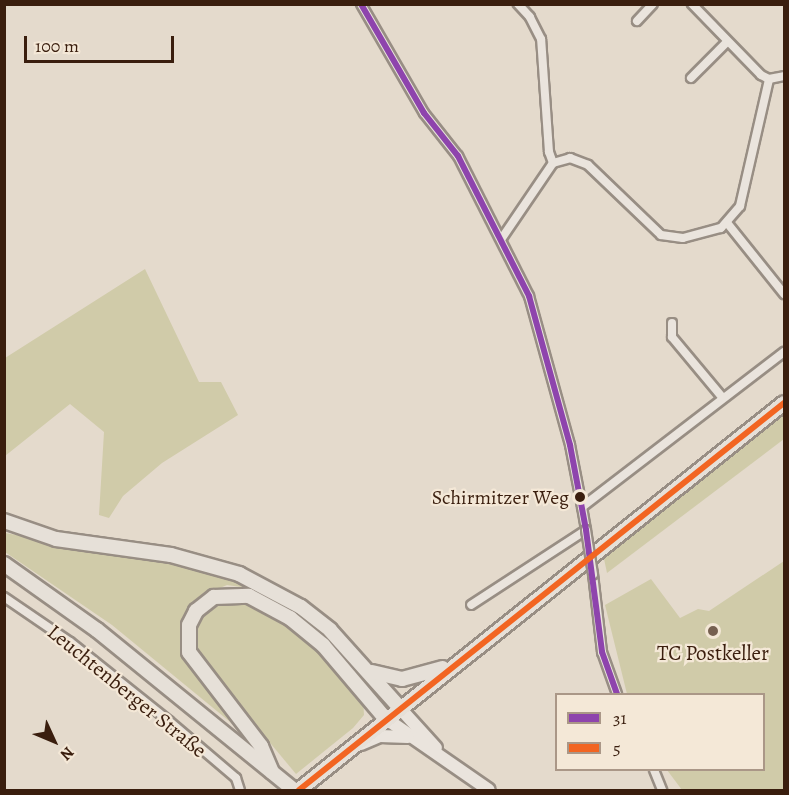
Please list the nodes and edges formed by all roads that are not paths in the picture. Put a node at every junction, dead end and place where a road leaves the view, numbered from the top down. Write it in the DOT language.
graph roads {
  1 [pos="361,4"];
  2 [pos="518,4"];
  3 [pos="653,4"];
  4 [pos="692,4"];
  5 [pos="637,21"];
  6 [pos="727,42"];
  7 [pos="784,76"];
  8 [pos="691,78"];
  9 [pos="769,79"];
  10 [pos="553,163"];
  11 [pos="728,224"];
  12 [pos="502,238"];
  13 [pos="784,294"];
  14 [pos="672,323"];
  15 [pos="784,352"];
  16 [pos="722,397"];
  17 [pos="784,403"];
  18 [pos="582,507"];
  19 [pos="4,521"];
  20 [pos="586,530"];
  21 [pos="4,564"];
  22 [pos="4,597"];
  23 [pos="471,605"];
  24 [pos="450,666"];
  25 [pos="370,671"];
  26 [pos="617,693"];
  27 [pos="399,707"];
  28 [pos="385,718"];
  29 [pos="412,737"];
  30 [pos="346,750"];
  31 [pos="457,771"];
  32 [pos="654,771"];
  33 [pos="275,774"];
  34 [pos="240,790"];
  35 [pos="294,790"];
  36 [pos="299,790"];
  37 [pos="489,790"];
  38 [pos="662,790"];
  1 -- 12 [label="street"];
  2 -- 10 [label="street"];
  3 -- 5 [label="street"];
  4 -- 6 [label="street"];
  6 -- 8 [label="street"];
  6 -- 9 [label="street"];
  7 -- 9 [label="street"];
  9 -- 11 [label="street"];
  10 -- 11 [label="street"];
  10 -- 12 [label="street"];
  11 -- 13 [label="street"];
  12 -- 18 [label="street"];
  14 -- 16 [label="street"];
  15 -- 16 [label="street"];
  16 -- 18 [label="street"];
  17 -- 24 [label="main road"];
  18 -- 20 [label="street"];
  19 -- 25 [label="main road"];
  20 -- 23 [label="street"];
  20 -- 26 [label="street, bridge"];
  21 -- 33 [label="main road"];
  22 -- 34 [label="street, Leuchtenberger Straße"];
  24 -- 25 [label="main road"];
  24 -- 27 [label="main road"];
  25 -- 27 [label="main road"];
  27 -- 28 [label="main road"];
  27 -- 31 [label="street"];
  28 -- 29 [label="street"];
  28 -- 30 [label="main road"];
  28 -- 33 [label="main road"];
  29 -- 30 [label="street"];
  29 -- 31 [label="street"];
  30 -- 36 [label="main road"];
  31 -- 37 [label="street"];
  32 -- 38 [label="street"];
  33 -- 35 [label="main road"];
}
